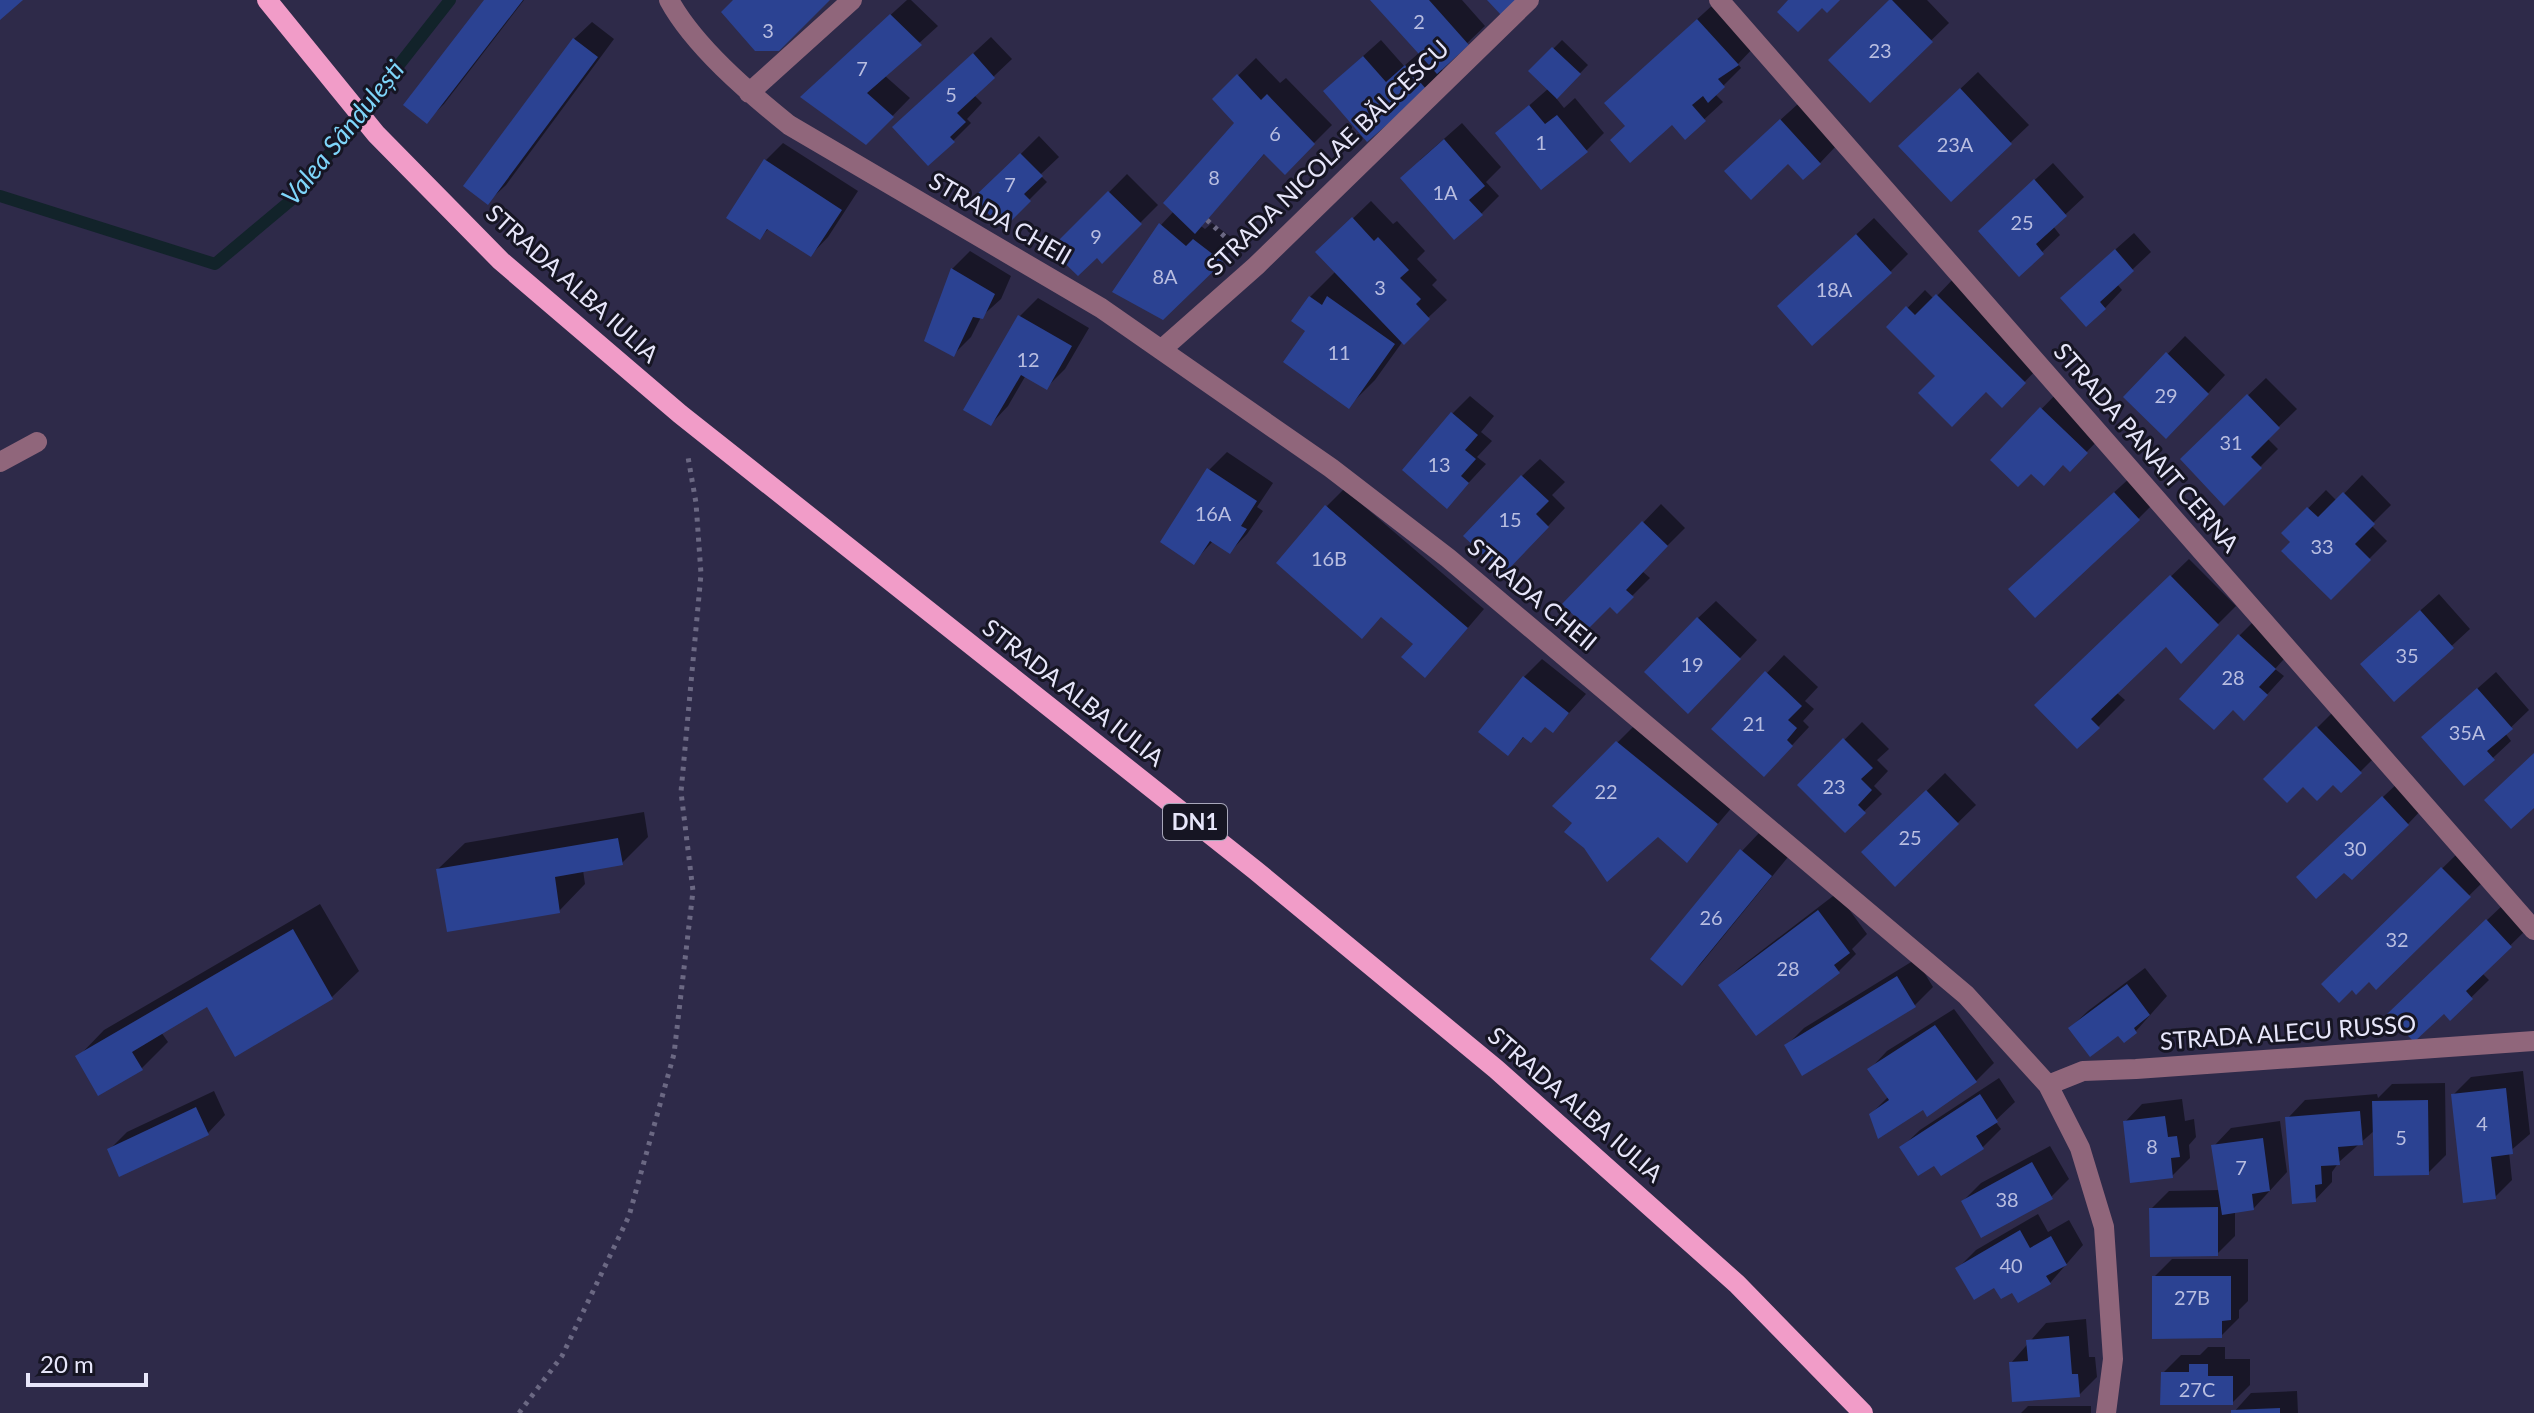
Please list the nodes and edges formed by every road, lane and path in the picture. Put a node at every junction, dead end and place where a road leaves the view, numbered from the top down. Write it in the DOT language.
graph roads {
  1 [pos="267,0"];
  2 [pos="669,0"];
  3 [pos="852,0"];
  4 [pos="1529,0"];
  5 [pos="1719,0"];
  6 [pos="749,93"];
  7 [pos="1161,350"];
  8 [pos="680,414"];
  9 [pos="37,442"];
  10 [pos="0,462"];
  11 [pos="2534,930"];
  12 [pos="2534,1041"];
  13 [pos="2048,1085"];
  14 [pos="519,1413"];
  15 [pos="1863,1413"];
  16 [pos="2106,1413"];
  1 -- 8 [label="main road, STRADA ALBA IULIA / DN1"];
  2 -- 6 [label="street, STRADA CHEII"];
  3 -- 6 [label="street"];
  4 -- 7 [label="street, STRADA NICOLAE BĂLCESCU"];
  5 -- 11 [label="street, STRADA PANAIT CERNA"];
  6 -- 7 [label="street, STRADA CHEII"];
  7 -- 13 [label="street, STRADA CHEII"];
  8 -- 14 [label="path"];
  8 -- 15 [label="main road, STRADA ALBA IULIA / DN1"];
  9 -- 10 [label="street"];
  12 -- 13 [label="street, STRADA ALECU RUSSO"];
  13 -- 16 [label="street, STRADA CHEII"];
}
